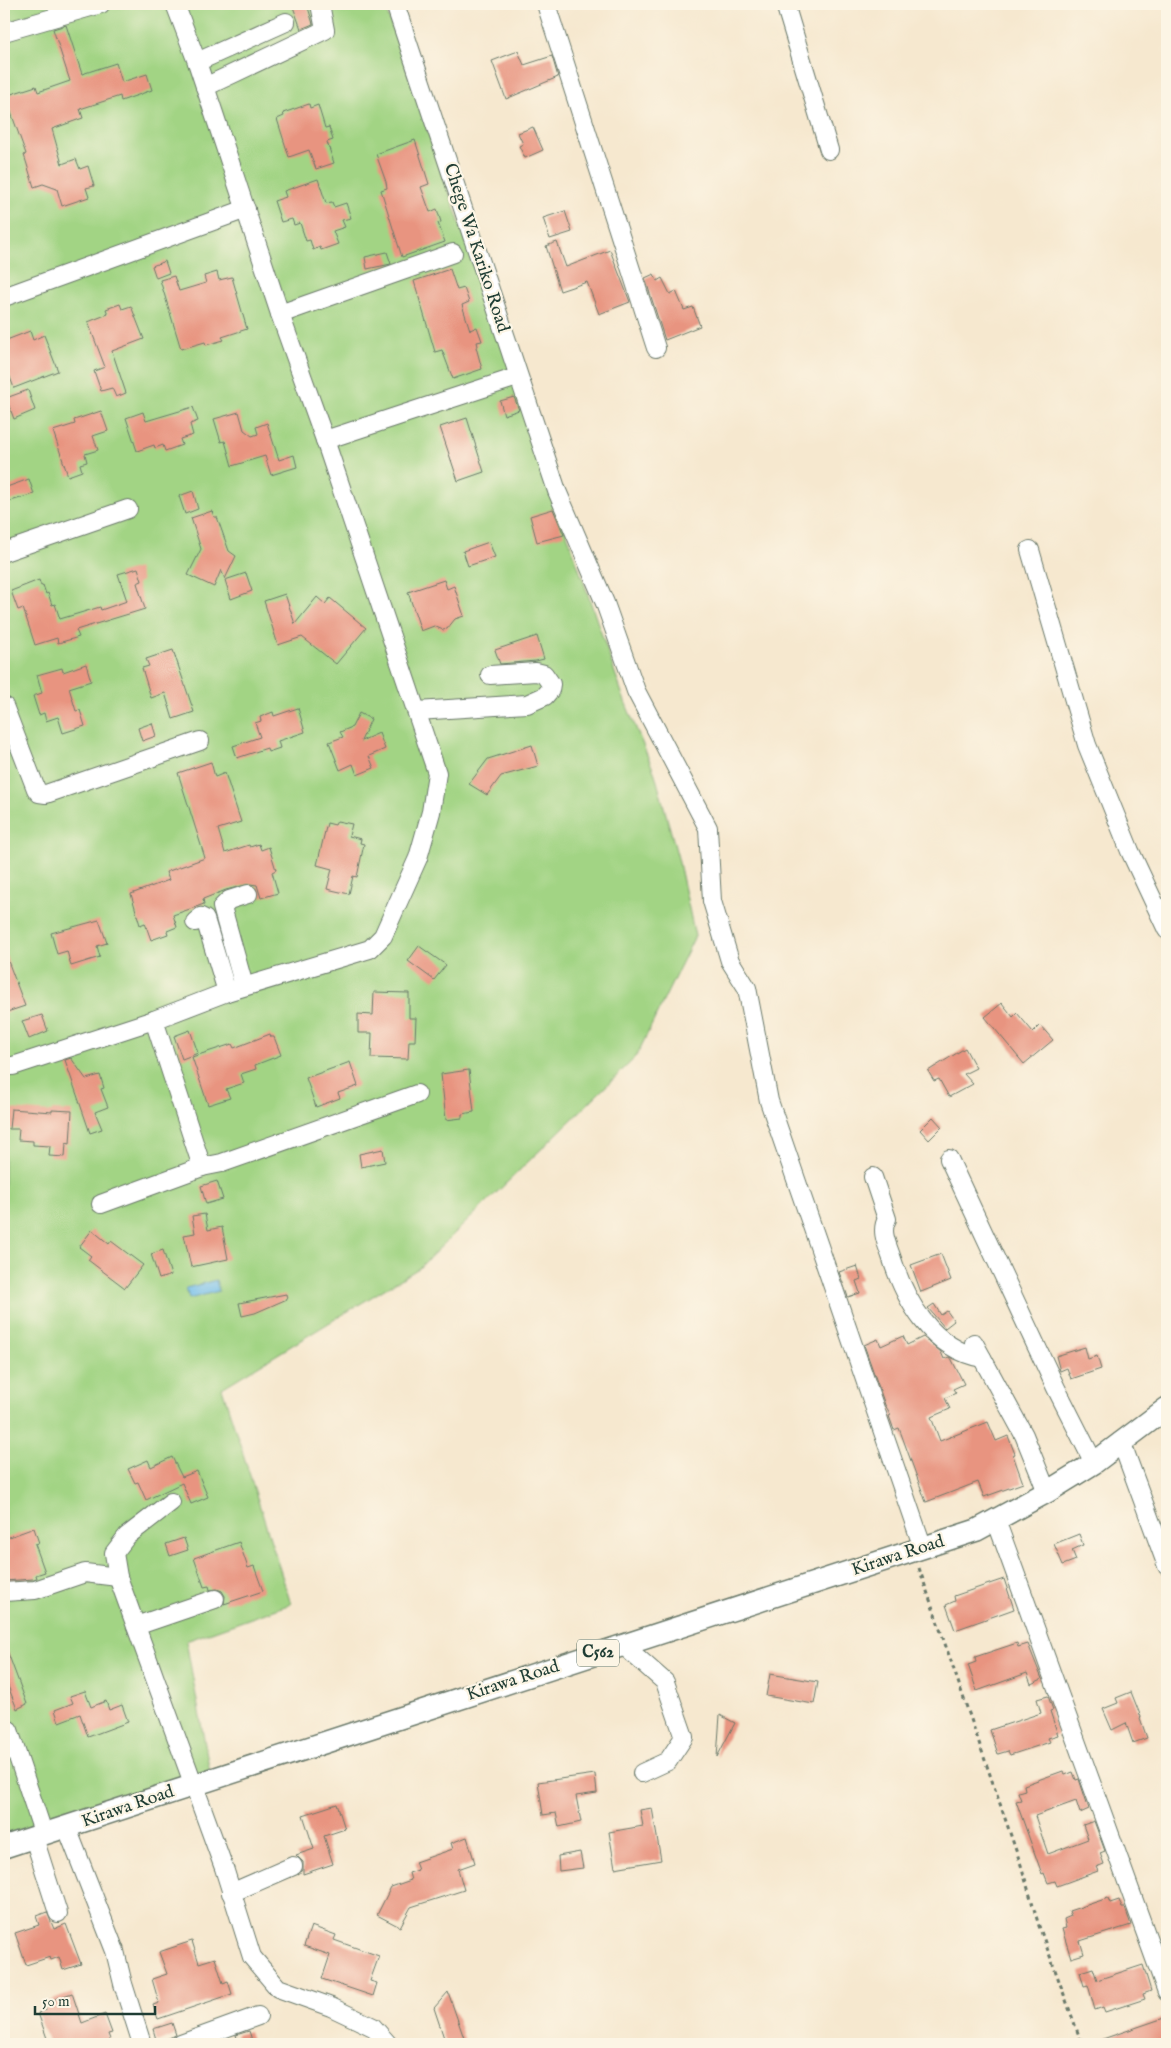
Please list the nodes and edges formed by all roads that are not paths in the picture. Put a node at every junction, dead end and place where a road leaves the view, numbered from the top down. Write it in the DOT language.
graph roads {
  1 [pos="101,4"];
  2 [pos="175,4"];
  3 [pos="320,4"];
  4 [pos="395,4"];
  5 [pos="546,4"];
  6 [pos="785,4"];
  7 [pos="286,22"];
  8 [pos="4,32"];
  9 [pos="197,62"];
  10 [pos="205,87"];
  11 [pos="829,150"];
  12 [pos="246,209"];
  13 [pos="452,253"];
  14 [pos="4,297"];
  15 [pos="280,314"];
  16 [pos="656,348"];
  17 [pos="510,379"];
  18 [pos="325,440"];
  19 [pos="128,509"];
  20 [pos="1030,550"];
  21 [pos="4,552"];
  22 [pos="490,675"];
  23 [pos="4,706"];
  24 [pos="417,711"];
  25 [pos="200,741"];
  26 [pos="248,894"];
  27 [pos="195,922"];
  28 [pos="1167,930"];
  29 [pos="244,986"];
  30 [pos="227,992"];
  31 [pos="154,1020"];
  32 [pos="4,1066"];
  33 [pos="418,1094"];
  34 [pos="949,1159"];
  35 [pos="202,1167"];
  36 [pos="873,1177"];
  37 [pos="100,1204"];
  38 [pos="1167,1408"];
  39 [pos="1121,1441"];
  40 [pos="1094,1462"];
  41 [pos="1047,1492"];
  42 [pos="171,1502"];
  43 [pos="996,1520"];
  44 [pos="918,1549"];
  45 [pos="1167,1566"];
  46 [pos="118,1577"];
  47 [pos="4,1592"];
  48 [pos="215,1599"];
  49 [pos="136,1626"];
  50 [pos="623,1645"];
  51 [pos="9,1730"];
  52 [pos="642,1773"];
  53 [pos="193,1786"];
  54 [pos="67,1828"];
  55 [pos="39,1836"];
  56 [pos="4,1847"];
  57 [pos="293,1866"];
  58 [pos="231,1893"];
  59 [pos="58,1913"];
  60 [pos="1167,1992"];
  61 [pos="258,2016"];
  62 [pos="142,2044"];
  63 [pos="180,2044"];
  64 [pos="388,2044"];
  1 -- 8 [label="street"];
  2 -- 9 [label="street"];
  3 -- 10 [label="street"];
  4 -- 44 [label="street, Chege Wa Kariko Road"];
  5 -- 16 [label="street"];
  6 -- 11 [label="street"];
  7 -- 9 [label="street"];
  9 -- 10 [label="street"];
  10 -- 12 [label="street"];
  12 -- 14 [label="street"];
  12 -- 15 [label="street"];
  13 -- 15 [label="street"];
  15 -- 18 [label="street"];
  17 -- 18 [label="street"];
  18 -- 24 [label="street"];
  19 -- 21 [label="street"];
  20 -- 28 [label="street"];
  22 -- 24 [label="street"];
  23 -- 25 [label="street"];
  24 -- 29 [label="street"];
  26 -- 29 [label="street"];
  27 -- 30 [label="street"];
  29 -- 30 [label="street"];
  30 -- 31 [label="street"];
  31 -- 32 [label="street"];
  31 -- 35 [label="street"];
  33 -- 35 [label="street"];
  34 -- 40 [label="street"];
  35 -- 37 [label="street"];
  36 -- 41 [label="street"];
  38 -- 39 [label="main road, Kirawa Road / C562"];
  39 -- 40 [label="main road, Kirawa Road / C562"];
  39 -- 45 [label="street"];
  40 -- 41 [label="main road, Kirawa Road / C562"];
  41 -- 43 [label="main road, Kirawa Road / C562"];
  42 -- 46 [label="street"];
  43 -- 44 [label="main road, Kirawa Road / C562"];
  43 -- 60 [label="street"];
  44 -- 50 [label="main road, Kirawa Road / C562"];
  46 -- 47 [label="street"];
  46 -- 49 [label="street"];
  48 -- 49 [label="street"];
  49 -- 53 [label="street"];
  50 -- 52 [label="street"];
  50 -- 53 [label="main road, Kirawa Road / C562"];
  51 -- 55 [label="street"];
  53 -- 54 [label="main road, Kirawa Road / C562"];
  53 -- 58 [label="street"];
  54 -- 55 [label="main road, Kirawa Road / C562"];
  54 -- 62 [label="street"];
  55 -- 56 [label="main road, Kirawa Road / C562"];
  55 -- 59 [label="street"];
  57 -- 58 [label="street"];
  58 -- 64 [label="street"];
  61 -- 63 [label="street"];
}
